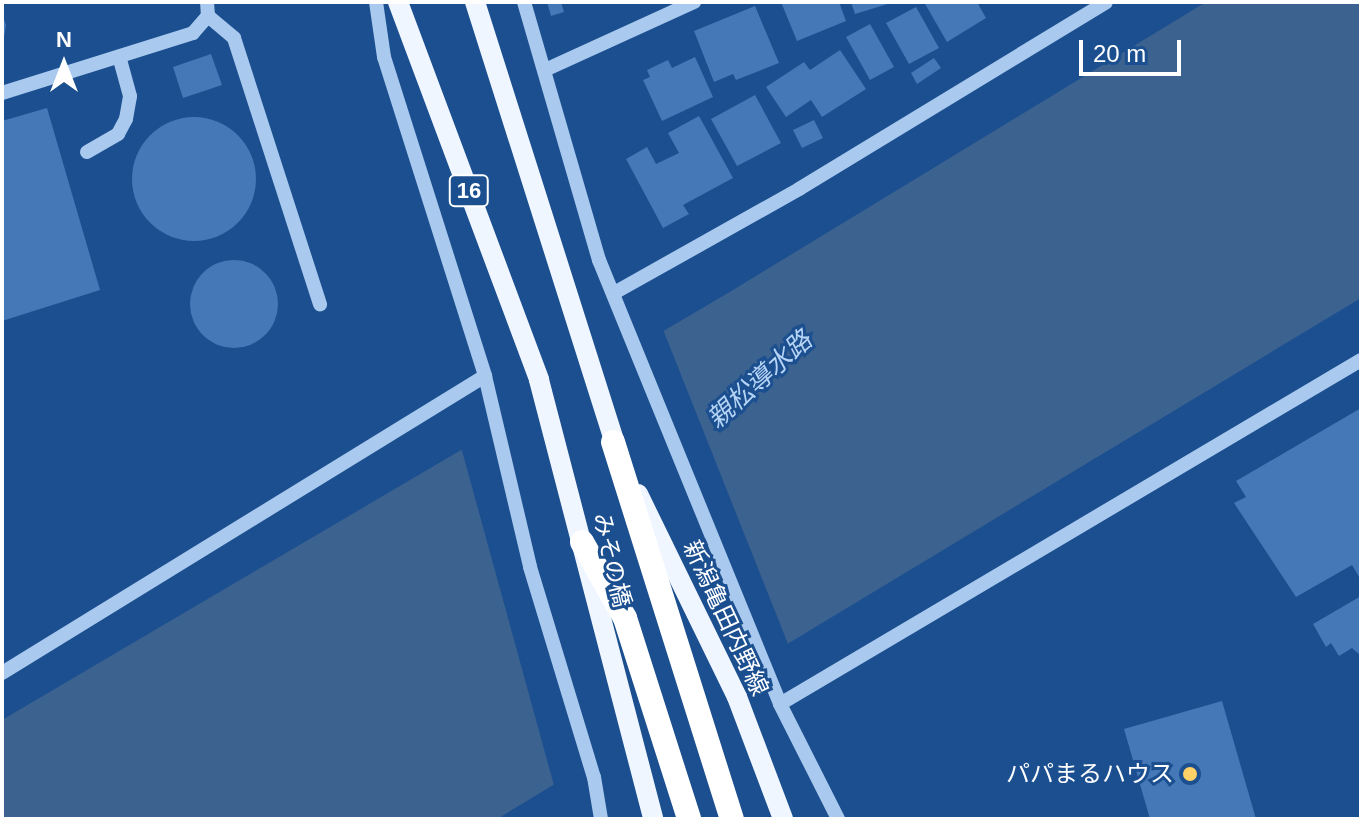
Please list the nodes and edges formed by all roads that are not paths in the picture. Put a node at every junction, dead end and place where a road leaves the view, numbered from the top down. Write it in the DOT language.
graph roads {
  1 [pos="376,2"];
  2 [pos="398,2"];
  3 [pos="475,2"];
  4 [pos="524,2"];
  5 [pos="694,2"];
  6 [pos="1106,2"];
  7 [pos="207,9"];
  8 [pos="119,56"];
  9 [pos="545,70"];
  10 [pos="2,93"];
  11 [pos="87,152"];
  12 [pos="614,293"];
  13 [pos="320,304"];
  14 [pos="1361,360"];
  15 [pos="485,376"];
  16 [pos="613,442"];
  17 [pos="582,542"];
  18 [pos="2,673"];
  19 [pos="780,704"];
  20 [pos="601,819"];
  21 [pos="653,819"];
  22 [pos="689,819"];
  23 [pos="732,819"];
  24 [pos="783,819"];
  25 [pos="838,819"];
  1 -- 15 [label="street"];
  2 -- 17 [label="main road, みその橋 / 16"];
  3 -- 16 [label="main road, 16"];
  4 -- 9 [label="street"];
  5 -- 9 [label="street"];
  6 -- 12 [label="street"];
  7 -- 8 [label="street"];
  7 -- 13 [label="street"];
  8 -- 10 [label="street"];
  8 -- 11 [label="street"];
  9 -- 12 [label="street"];
  12 -- 19 [label="street"];
  14 -- 19 [label="street"];
  15 -- 18 [label="street"];
  15 -- 20 [label="street"];
  16 -- 23 [label="highway"];
  16 -- 24 [label="main road, 新潟亀田内野線 / 16"];
  17 -- 21 [label="main road, みその橋 / 16"];
  17 -- 22 [label="highway"];
  19 -- 25 [label="street"];
}
